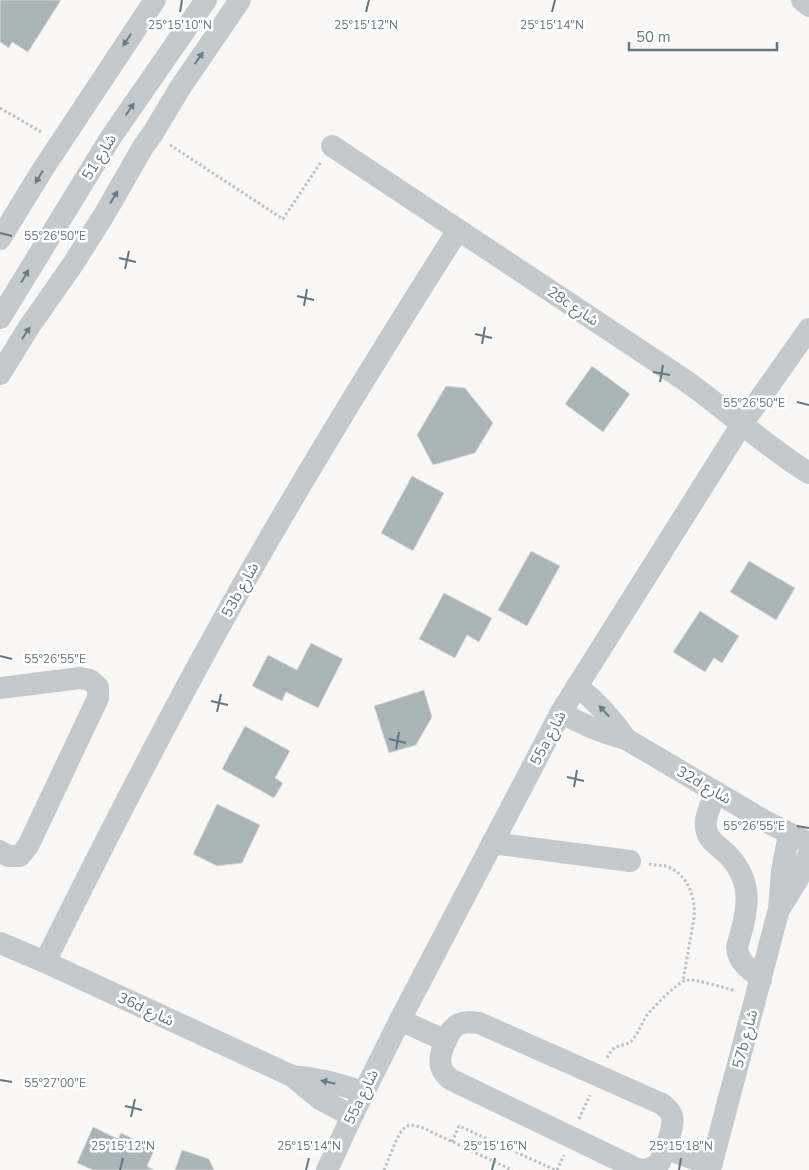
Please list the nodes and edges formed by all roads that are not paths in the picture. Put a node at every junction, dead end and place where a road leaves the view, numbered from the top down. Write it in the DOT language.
graph roads {
  1 [pos="154,0"];
  2 [pos="206,0"];
  3 [pos="240,0"];
  4 [pos="802,0"];
  5 [pos="809,6"];
  6 [pos="332,146"];
  7 [pos="458,230"];
  8 [pos="0,239"];
  9 [pos="0,318"];
  10 [pos="809,329"];
  11 [pos="0,374"];
  12 [pos="742,424"];
  13 [pos="809,473"];
  14 [pos="577,686"];
  15 [pos="0,688"];
  16 [pos="562,712"];
  17 [pos="626,739"];
  18 [pos="716,792"];
  19 [pos="799,838"];
  20 [pos="492,844"];
  21 [pos="0,851"];
  22 [pos="809,854"];
  23 [pos="630,861"];
  24 [pos="779,909"];
  25 [pos="0,943"];
  26 [pos="45,962"];
  27 [pos="758,987"];
  28 [pos="400,1020"];
  29 [pos="446,1041"];
  30 [pos="292,1076"];
  31 [pos="363,1092"];
  32 [pos="352,1116"];
  33 [pos="664,1148"];
  34 [pos="710,1168"];
  35 [pos="327,1170"];
  36 [pos="642,1170"];
  1 -- 8 [label="street, one-way"];
  9 -- 2 [label="street, شارع 51, one-way"];
  11 -- 3 [label="street, one-way"];
  4 -- 5 [label="street"];
  6 -- 7 [label="street, 28c شارع"];
  7 -- 12 [label="street, 28c شارع"];
  7 -- 26 [label="street, 53b شارع"];
  10 -- 12 [label="street, 55a شارع"];
  12 -- 13 [label="street, 28c شارع"];
  12 -- 14 [label="street, 55a شارع"];
  14 -- 16 [label="street, 55a شارع"];
  17 -- 14 [label="street, 32d شارع, one-way"];
  15 -- 21 [label="street"];
  16 -- 17 [label="street, 32d شارع"];
  16 -- 20 [label="street, 55a شارع"];
  17 -- 18 [label="street, 32d شارع"];
  18 -- 19 [label="street, 32d شارع"];
  18 -- 27 [label="street"];
  19 -- 24 [label="street, 57b شارع"];
  20 -- 23 [label="street"];
  20 -- 28 [label="street, 55a شارع"];
  22 -- 24 [label="street, 57b شارع"];
  24 -- 27 [label="street, 57b شارع"];
  25 -- 26 [label="street, 36d شارع"];
  26 -- 30 [label="street, 36d شارع"];
  27 -- 34 [label="street, 57b شارع"];
  28 -- 29 [label="street"];
  28 -- 31 [label="street, 55a شارع"];
  29 -- 33 [label="street"];
  29 -- 36 [label="street"];
  31 -- 30 [label="street, 36d شارع, one-way"];
  30 -- 32 [label="street, 36d شارع"];
  31 -- 32 [label="street, 55a شارع"];
  32 -- 35 [label="street, 55a شارع"];
  33 -- 34 [label="street"];
  33 -- 36 [label="street"];
}
